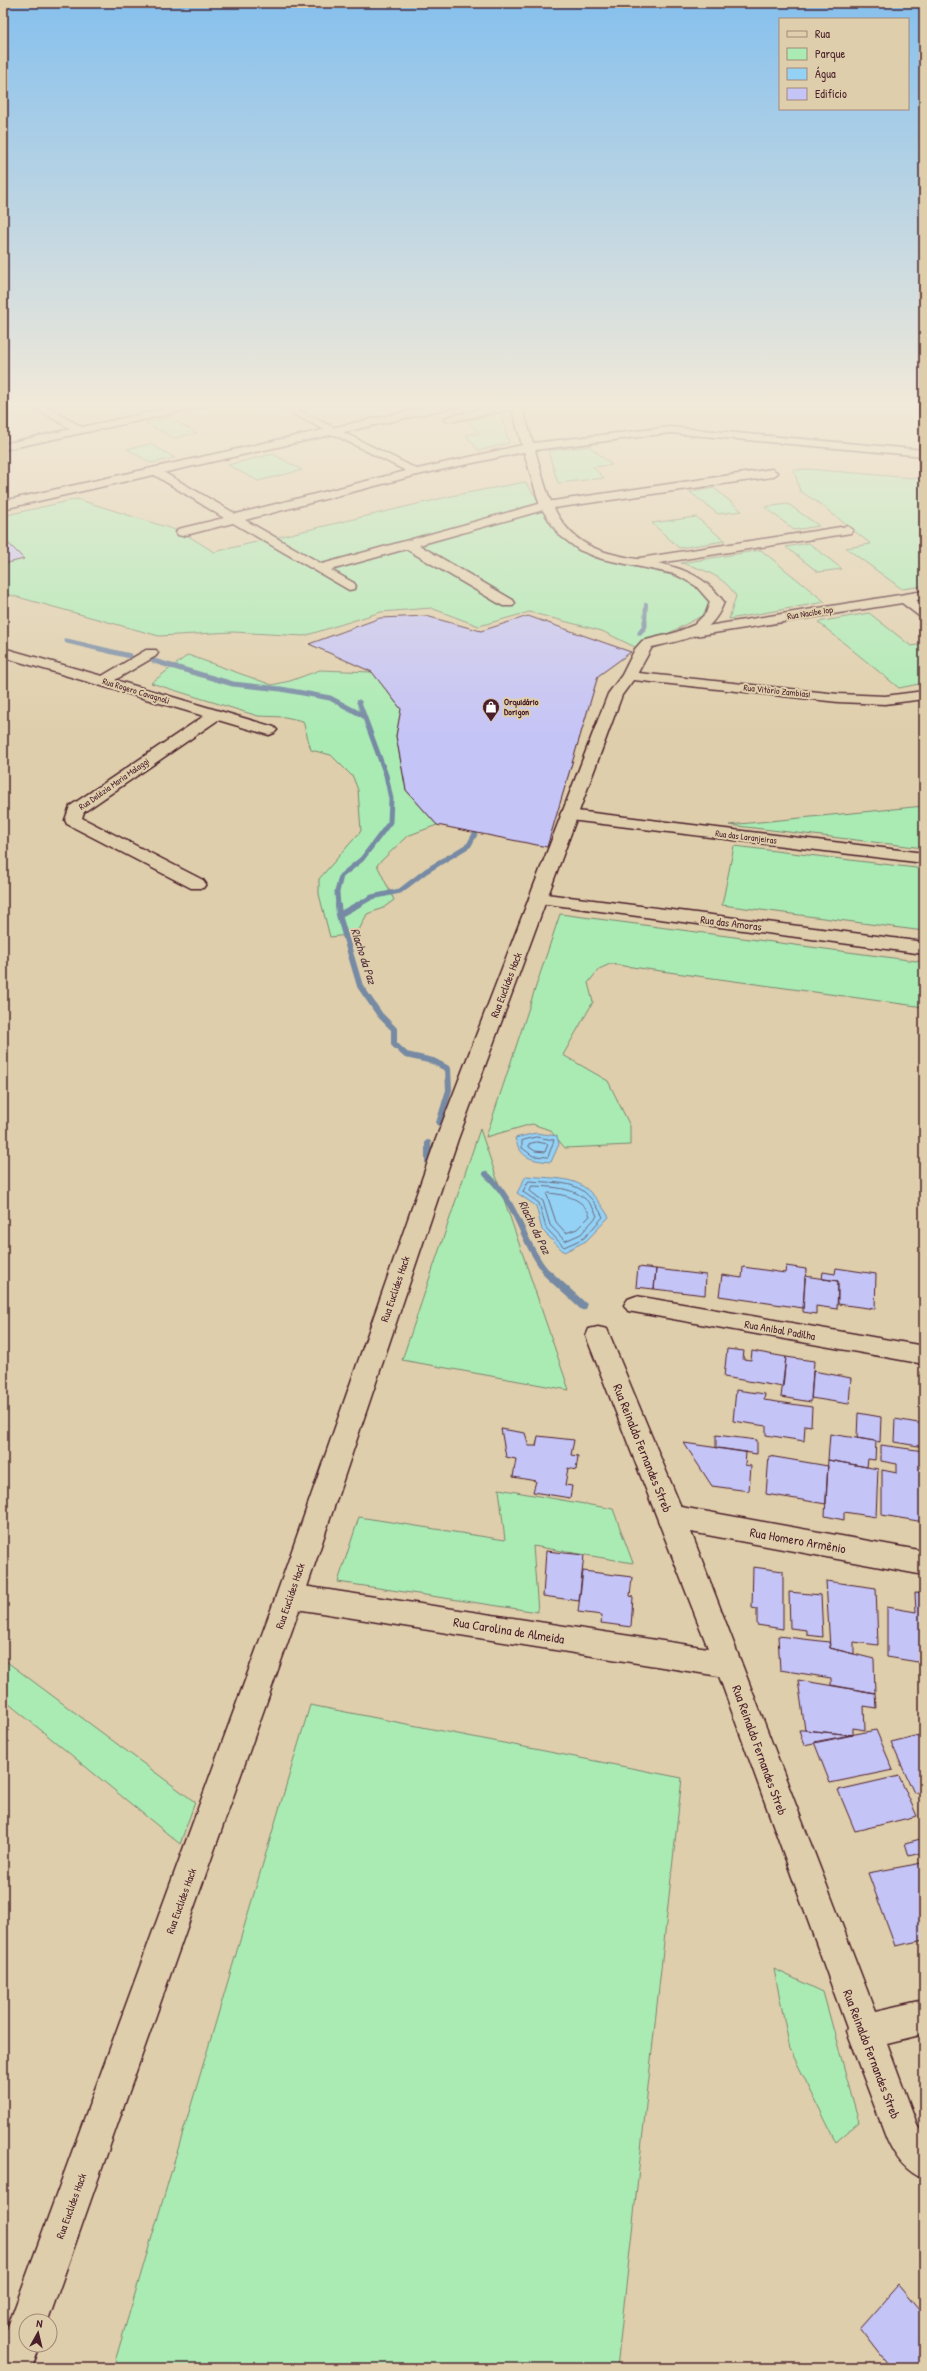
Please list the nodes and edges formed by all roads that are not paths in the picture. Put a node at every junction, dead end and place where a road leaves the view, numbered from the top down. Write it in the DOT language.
graph roads {
  1 [pos="224,514"];
  2 [pos="254,514"];
  3 [pos="519,514"];
  4 [pos="550,514"];
  5 [pos="233,519"];
  6 [pos="847,530"];
  7 [pos="182,532"];
  8 [pos="409,545"];
  9 [pos="640,562"];
  10 [pos="320,569"];
  11 [pos="349,586"];
  12 [pos="924,596"];
  13 [pos="905,598"];
  14 [pos="508,603"];
  15 [pos="924,613"];
  16 [pos="695,632"];
  17 [pos="3,652"];
  18 [pos="151,653"];
  19 [pos="629,676"];
  20 [pos="104,681"];
  21 [pos="924,695"];
  22 [pos="216,714"];
  23 [pos="269,730"];
  24 [pos="568,815"];
  25 [pos="924,858"];
  26 [pos="197,884"];
  27 [pos="538,898"];
  28 [pos="924,948"];
  29 [pos="636,1305"];
  30 [pos="598,1336"];
  31 [pos="924,1355"];
  32 [pos="672,1516"];
  33 [pos="924,1563"];
  34 [pos="290,1596"];
  35 [pos="729,1664"];
  36 [pos="924,2017"];
  37 [pos="863,2031"];
  38 [pos="924,2161"];
  39 [pos="32,2313"];
  40 [pos="18,2352"];
  41 [pos="12,2368"];
  1 -- 5 [label="street"];
  2 -- 5 [label="street"];
  3 -- 8 [label="street"];
  4 -- 9 [label="street, Rua Euclides Hack"];
  5 -- 7 [label="street"];
  5 -- 10 [label="street"];
  6 -- 9 [label="street"];
  8 -- 10 [label="street"];
  8 -- 14 [label="street"];
  9 -- 16 [label="street, Rua Euclides Hack"];
  10 -- 11 [label="street"];
  12 -- 13 [label="street, Rua Nacibe Iop"];
  13 -- 15 [label="street"];
  13 -- 16 [label="street, Rua Nacibe Iop"];
  16 -- 19 [label="street, Rua Euclides Hack"];
  17 -- 20 [label="street, Rua Rogero Cavagnoli"];
  18 -- 20 [label="street"];
  19 -- 21 [label="street, Rua Vitório Zambiasi"];
  19 -- 24 [label="street, Rua Euclides Hack"];
  20 -- 22 [label="street, Rua Rogero Cavagnoli"];
  22 -- 23 [label="street, Rua Rogero Cavagnoli"];
  22 -- 26 [label="street, Rua Delézia Maria Malaggi"];
  24 -- 25 [label="street, Rua das Laranjeiras"];
  24 -- 27 [label="street, Rua Euclides Hack"];
  27 -- 28 [label="street, Rua das Amoras"];
  27 -- 34 [label="street, Rua Euclides Hack"];
  29 -- 31 [label="street, Rua Anibal Padilha"];
  30 -- 32 [label="street, Rua Reinaldo Fernandes Streb"];
  32 -- 33 [label="street, Rua Homero Armênio"];
  32 -- 35 [label="street, Rua Reinaldo Fernandes Streb"];
  34 -- 35 [label="street, Rua Carolina de Almeida"];
  34 -- 39 [label="street, Rua Euclides Hack"];
  35 -- 37 [label="street, Rua Reinaldo Fernandes Streb"];
  36 -- 37 [label="street"];
  37 -- 38 [label="street, Rua Reinaldo Fernandes Streb"];
  40 -- 41 [label="street"];
}
